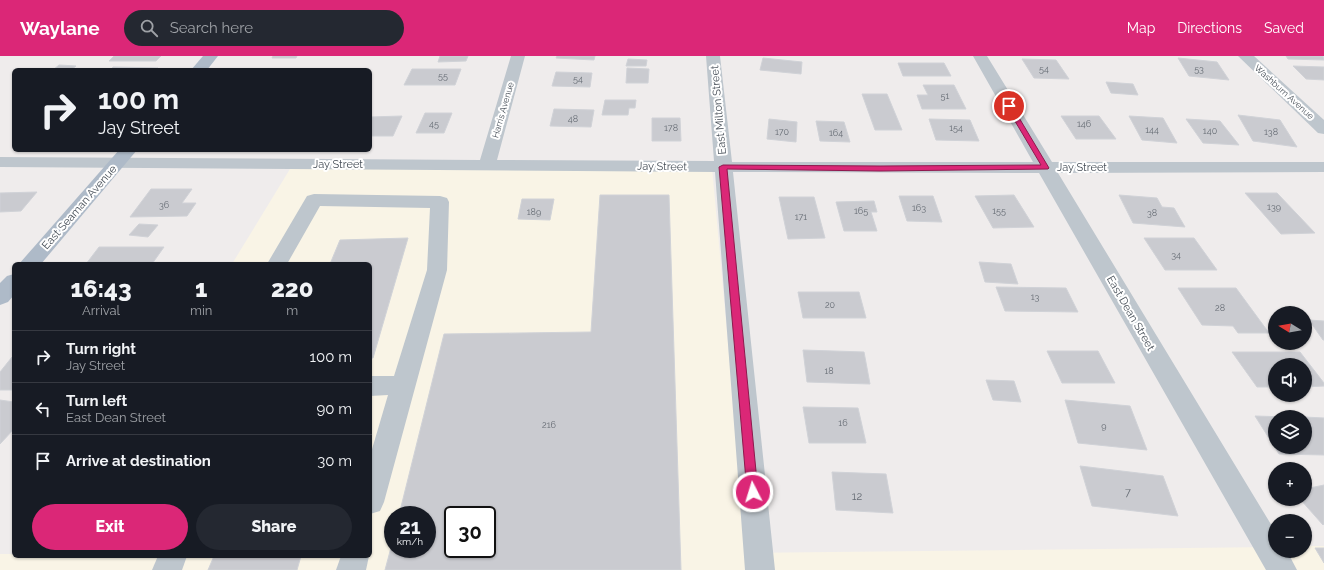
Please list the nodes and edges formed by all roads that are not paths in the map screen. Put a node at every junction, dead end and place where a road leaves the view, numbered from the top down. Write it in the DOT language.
graph roads {
  1 [pos="211,56"];
  2 [pos="518,56"];
  3 [pos="713,56"];
  4 [pos="980,56"];
  5 [pos="1245,56"];
  6 [pos="201,68"];
  7 [pos="1324,128"];
  8 [pos="123,156"];
  9 [pos="0,162"];
  10 [pos="487,165"];
  11 [pos="723,167"];
  12 [pos="1046,168"];
  13 [pos="1324,168"];
  14 [pos="31,262"];
  15 [pos="277,262"];
  16 [pos="12,283"];
  17 [pos="0,297"];
  18 [pos="403,385"];
  19 [pos="372,386"];
  20 [pos="372,495"];
  21 [pos="172,558"];
  22 [pos="354,558"];
  23 [pos="167,570"];
  24 [pos="351,570"];
  25 [pos="760,570"];
  26 [pos="1282,570"];
  1 -- 6 [label="main road"];
  2 -- 10 [label="street, Harris Avenue"];
  3 -- 11 [label="street, East Milton Street"];
  4 -- 12 [label="street, East Dean Street"];
  5 -- 7 [label="street, Washburn Avenue"];
  8 -- 9 [label="street, Jay Street"];
  8 -- 10 [label="street, Jay Street"];
  8 -- 14 [label="main road, East Seaman Avenue"];
  10 -- 11 [label="street, Jay Street"];
  11 -- 12 [label="street, Jay Street"];
  11 -- 25 [label="street, East Milton Street"];
  12 -- 13 [label="street, Jay Street"];
  12 -- 26 [label="street, East Dean Street"];
  15 -- 18 [label="street"];
  16 -- 17 [label="main road"];
  18 -- 19 [label="street"];
  18 -- 20 [label="street"];
  21 -- 23 [label="street"];
  22 -- 24 [label="street"];
}
